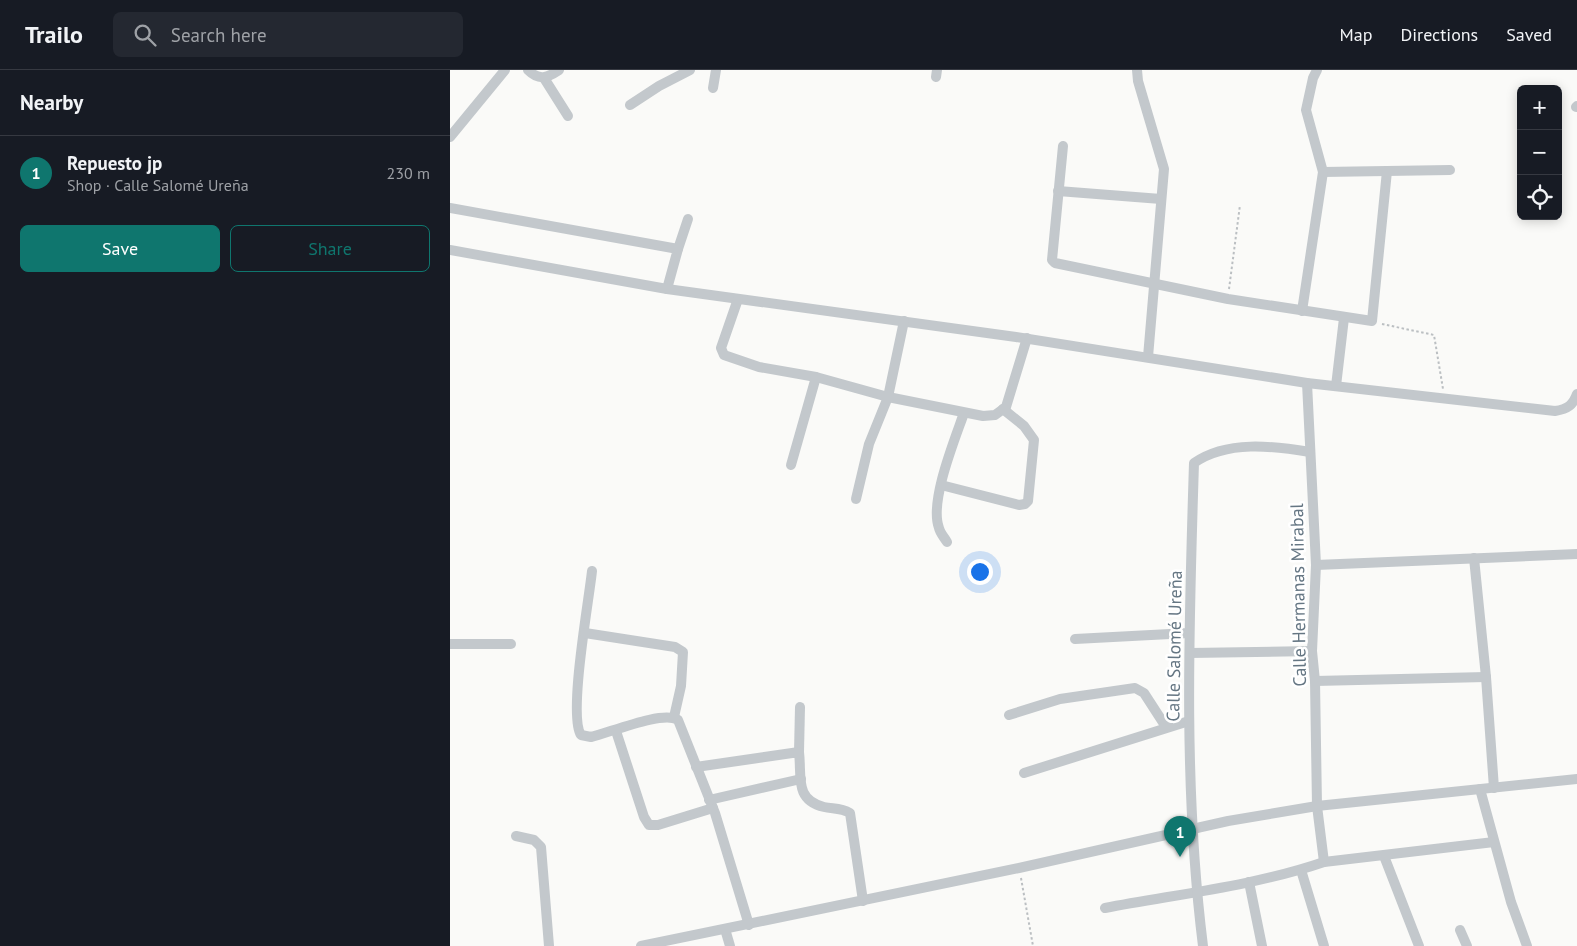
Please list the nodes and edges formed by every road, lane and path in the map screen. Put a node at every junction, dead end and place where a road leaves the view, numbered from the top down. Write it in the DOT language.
graph roads {
  1 [pos="505,70"];
  2 [pos="528,70"];
  3 [pos="559,70"];
  4 [pos="690,70"];
  5 [pos="716,70"];
  6 [pos="1137,70"];
  7 [pos="1317,70"];
  8 [pos="544,78"];
  9 [pos="714,88"];
  10 [pos="630,104"];
  11 [pos="568,116"];
  12 [pos="450,137"];
  13 [pos="1063,146"];
  14 [pos="1450,170"];
  15 [pos="1387,171"];
  16 [pos="1323,172"];
  17 [pos="1058,191"];
  18 [pos="1161,199"];
  19 [pos="1240,205"];
  20 [pos="450,208"];
  21 [pos="688,219"];
  22 [pos="678,249"];
  23 [pos="450,250"];
  24 [pos="1154,284"];
  25 [pos="667,289"];
  26 [pos="738,298"];
  27 [pos="1228,298"];
  28 [pos="1302,312"];
  29 [pos="1344,318"];
  30 [pos="904,321"];
  31 [pos="1372,321"];
  32 [pos="1027,338"];
  33 [pos="1148,358"];
  34 [pos="816,377"];
  35 [pos="1308,383"];
  36 [pos="1336,386"];
  37 [pos="1577,394"];
  38 [pos="888,397"];
  39 [pos="1444,399"];
  40 [pos="1003,409"];
  41 [pos="964,412"];
  42 [pos="1310,452"];
  43 [pos="791,465"];
  44 [pos="941,486"];
  45 [pos="856,499"];
  46 [pos="947,542"];
  47 [pos="1577,554"];
  48 [pos="1474,558"];
  49 [pos="1316,565"];
  50 [pos="592,571"];
  51 [pos="1189,632"];
  52 [pos="585,633"];
  53 [pos="1076,640"];
  54 [pos="450,644"];
  55 [pos="511,644"];
  56 [pos="1312,651"];
  57 [pos="1190,653"];
  58 [pos="1486,677"];
  59 [pos="1315,681"];
  60 [pos="800,707"];
  61 [pos="1009,715"];
  62 [pos="674,717"];
  63 [pos="1189,721"];
  64 [pos="1166,727"];
  65 [pos="616,731"];
  66 [pos="799,752"];
  67 [pos="696,767"];
  68 [pos="1024,773"];
  69 [pos="801,779"];
  70 [pos="1577,780"];
  71 [pos="1494,788"];
  72 [pos="1480,789"];
  73 [pos="711,804"];
  74 [pos="1317,806"];
  75 [pos="1191,830"];
  76 [pos="516,836"];
  77 [pos="1494,842"];
  78 [pos="1384,856"];
  79 [pos="1324,862"];
  80 [pos="1019,868"];
  81 [pos="1301,870"];
  82 [pos="1249,882"];
  83 [pos="1196,891"];
  84 [pos="863,901"];
  85 [pos="1105,908"];
  86 [pos="749,925"];
  87 [pos="725,929"];
  88 [pos="1460,930"];
  89 [pos="549,946"];
  90 [pos="646,946"];
  91 [pos="730,946"];
  92 [pos="1033,946"];
  93 [pos="1202,946"];
  94 [pos="1262,946"];
  95 [pos="1324,946"];
  96 [pos="1420,946"];
  97 [pos="1467,946"];
  98 [pos="1527,946"];
  1 -- 12 [label="street"];
  2 -- 8 [label="street"];
  3 -- 8 [label="street"];
  4 -- 10 [label="street"];
  5 -- 9 [label="street"];
  6 -- 18 [label="street"];
  7 -- 16 [label="street"];
  8 -- 11 [label="street"];
  13 -- 17 [label="street"];
  14 -- 15 [label="street"];
  15 -- 16 [label="street"];
  15 -- 31 [label="street"];
  16 -- 28 [label="street"];
  17 -- 18 [label="street"];
  17 -- 24 [label="street"];
  18 -- 24 [label="street"];
  19 -- 27 [label="path"];
  20 -- 22 [label="street"];
  21 -- 22 [label="street"];
  22 -- 25 [label="street"];
  23 -- 25 [label="street"];
  24 -- 27 [label="street"];
  24 -- 33 [label="street"];
  25 -- 26 [label="street"];
  26 -- 30 [label="street"];
  26 -- 34 [label="street"];
  27 -- 28 [label="street"];
  28 -- 29 [label="street"];
  29 -- 31 [label="street"];
  29 -- 36 [label="street"];
  30 -- 32 [label="street"];
  30 -- 38 [label="street"];
  31 -- 39 [label="path"];
  32 -- 33 [label="street"];
  32 -- 40 [label="street"];
  33 -- 35 [label="street"];
  34 -- 38 [label="street"];
  34 -- 43 [label="street"];
  35 -- 36 [label="street"];
  35 -- 42 [label="street, Calle Hermanas Mirabal"];
  36 -- 39 [label="street"];
  37 -- 39 [label="street"];
  38 -- 41 [label="street"];
  38 -- 45 [label="street"];
  40 -- 41 [label="street"];
  40 -- 44 [label="street"];
  41 -- 44 [label="street"];
  42 -- 49 [label="street, Calle Hermanas Mirabal"];
  42 -- 51 [label="street, Calle Salomé Ureña"];
  44 -- 46 [label="street"];
  47 -- 48 [label="street"];
  48 -- 49 [label="street"];
  48 -- 58 [label="street"];
  49 -- 56 [label="street, Calle Hermanas Mirabal"];
  50 -- 52 [label="street"];
  51 -- 53 [label="street"];
  51 -- 57 [label="street, Calle Salomé Ureña"];
  52 -- 62 [label="street"];
  52 -- 65 [label="street"];
  54 -- 55 [label="street"];
  56 -- 57 [label="street"];
  56 -- 59 [label="street, Calle Hermanas Mirabal"];
  57 -- 63 [label="street, Calle Salomé Ureña"];
  58 -- 59 [label="street"];
  58 -- 71 [label="street"];
  59 -- 74 [label="street, Calle Hermanas Mirabal"];
  60 -- 66 [label="street"];
  61 -- 64 [label="street"];
  62 -- 65 [label="street"];
  62 -- 67 [label="street"];
  63 -- 64 [label="street"];
  63 -- 75 [label="street, Calle Salomé Ureña"];
  64 -- 68 [label="street"];
  65 -- 73 [label="street"];
  66 -- 67 [label="street"];
  66 -- 69 [label="street"];
  67 -- 73 [label="street"];
  69 -- 73 [label="street"];
  69 -- 84 [label="street"];
  70 -- 71 [label="street"];
  71 -- 72 [label="street"];
  72 -- 74 [label="street"];
  72 -- 77 [label="street"];
  73 -- 86 [label="street"];
  74 -- 75 [label="street"];
  74 -- 79 [label="street, Calle Hermanas Mirabal"];
  75 -- 80 [label="street"];
  75 -- 83 [label="street, Calle Salomé Ureña"];
  76 -- 89 [label="street"];
  77 -- 78 [label="street"];
  77 -- 98 [label="street"];
  78 -- 79 [label="street"];
  78 -- 96 [label="street"];
  79 -- 81 [label="street"];
  80 -- 84 [label="street"];
  80 -- 92 [label="path"];
  81 -- 82 [label="street"];
  81 -- 95 [label="street"];
  82 -- 83 [label="street"];
  82 -- 94 [label="street"];
  83 -- 85 [label="street"];
  83 -- 93 [label="street, Calle Salomé Ureña"];
  84 -- 86 [label="street"];
  86 -- 87 [label="street"];
  87 -- 90 [label="street"];
  87 -- 91 [label="street"];
  88 -- 97 [label="street"];
}
